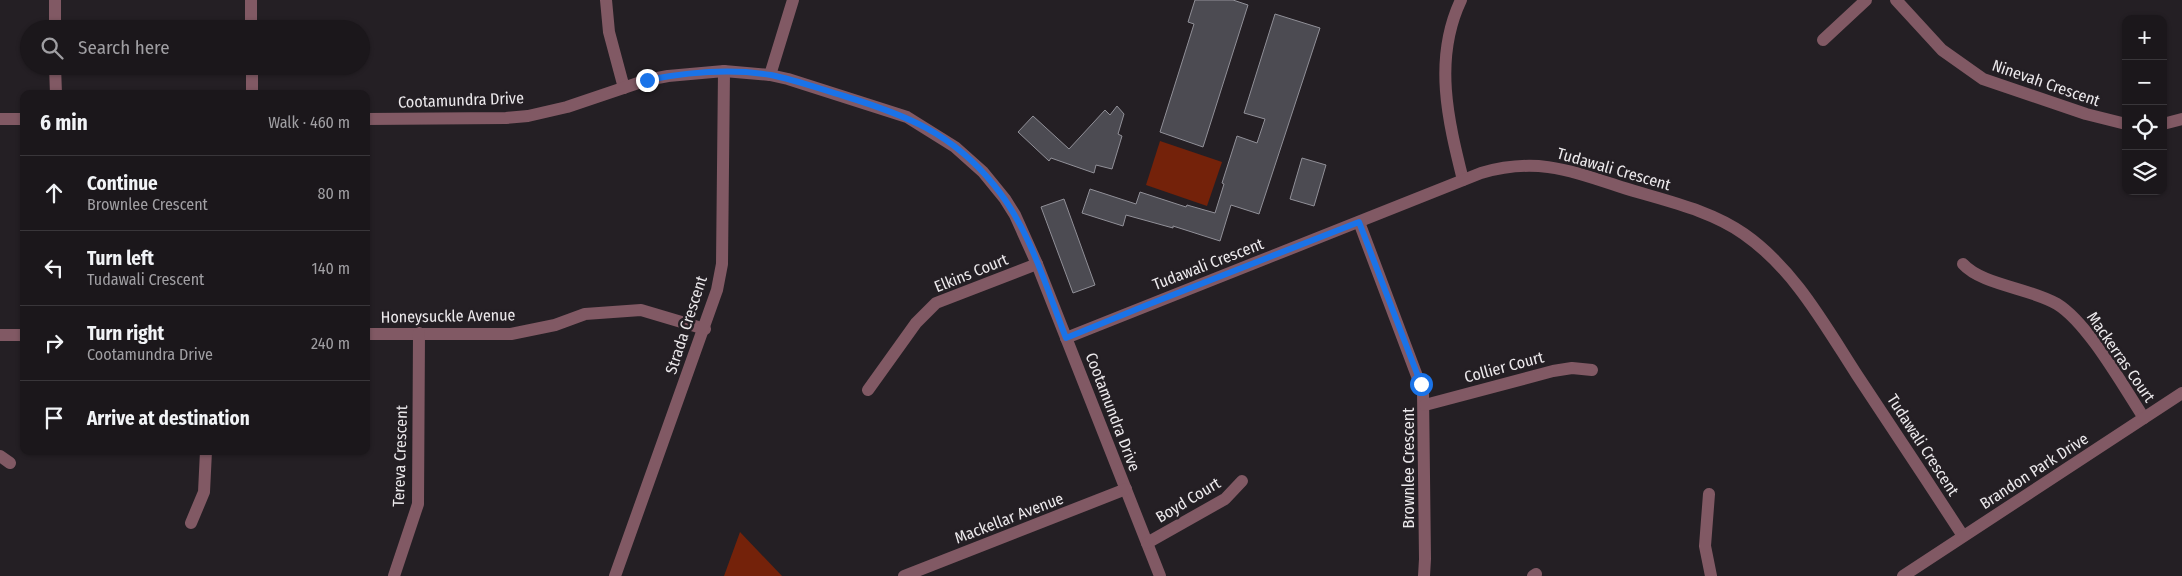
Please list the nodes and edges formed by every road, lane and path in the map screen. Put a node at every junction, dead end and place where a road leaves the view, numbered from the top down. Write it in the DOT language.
graph roads {
  1 [pos="55,0"];
  2 [pos="251,0"];
  3 [pos="606,0"];
  4 [pos="793,0"];
  5 [pos="1461,0"];
  6 [pos="1866,0"];
  7 [pos="1896,0"];
  8 [pos="55,20"];
  9 [pos="251,20"];
  10 [pos="1823,40"];
  11 [pos="724,71"];
  12 [pos="55,75"];
  13 [pos="252,75"];
  14 [pos="770,75"];
  15 [pos="624,88"];
  16 [pos="56,90"];
  17 [pos="252,90"];
  18 [pos="2182,118"];
  19 [pos="0,119"];
  20 [pos="20,119"];
  21 [pos="370,119"];
  22 [pos="2122,123"];
  23 [pos="2167,123"];
  24 [pos="1463,180"];
  25 [pos="1359,222"];
  26 [pos="1037,264"];
  27 [pos="1963,264"];
  28 [pos="705,329"];
  29 [pos="419,333"];
  30 [pos="370,334"];
  31 [pos="0,335"];
  32 [pos="20,335"];
  33 [pos="1066,338"];
  34 [pos="1592,370"];
  35 [pos="868,390"];
  36 [pos="2182,394"];
  37 [pos="1425,405"];
  38 [pos="2144,418"];
  39 [pos="206,455"];
  40 [pos="1242,481"];
  41 [pos="1126,489"];
  42 [pos="1710,494"];
  43 [pos="191,523"];
  44 [pos="1963,536"];
  45 [pos="1147,543"];
  46 [pos="394,576"];
  47 [pos="614,576"];
  48 [pos="904,576"];
  49 [pos="1160,576"];
  50 [pos="1424,576"];
  51 [pos="1711,576"];
  52 [pos="1903,576"];
  1 -- 8 [label="street"];
  2 -- 9 [label="street"];
  3 -- 15 [label="street"];
  4 -- 14 [label="street"];
  5 -- 24 [label="street"];
  6 -- 10 [label="street"];
  7 -- 22 [label="street, Ninevah Crescent"];
  11 -- 14 [label="street, Cootamundra Drive"];
  11 -- 15 [label="street, Cootamundra Drive"];
  11 -- 28 [label="street, Strada Crescent"];
  12 -- 16 [label="street"];
  13 -- 17 [label="street"];
  14 -- 26 [label="street, Cootamundra Drive"];
  15 -- 21 [label="street, Cootamundra Drive"];
  18 -- 23 [label="street"];
  19 -- 20 [label="street"];
  24 -- 25 [label="street, Tudawali Crescent"];
  24 -- 44 [label="street, Tudawali Crescent"];
  25 -- 33 [label="street, Tudawali Crescent"];
  25 -- 37 [label="street, Brownlee Crescent"];
  26 -- 33 [label="street, Cootamundra Drive"];
  26 -- 35 [label="street, Elkins Court"];
  27 -- 38 [label="street, Mackerras Court"];
  28 -- 29 [label="street, Honeysuckle Avenue"];
  28 -- 47 [label="street, Strada Crescent"];
  29 -- 30 [label="street, Honeysuckle Avenue"];
  29 -- 46 [label="street, Tereva Crescent"];
  31 -- 32 [label="street"];
  33 -- 41 [label="street, Cootamundra Drive"];
  34 -- 37 [label="street, Collier Court"];
  36 -- 38 [label="street, Brandon Park Drive"];
  37 -- 50 [label="street, Brownlee Crescent"];
  38 -- 44 [label="street, Brandon Park Drive"];
  39 -- 43 [label="street"];
  40 -- 45 [label="street, Boyd Court"];
  41 -- 45 [label="street, Cootamundra Drive"];
  41 -- 48 [label="street, Mackellar Avenue"];
  42 -- 51 [label="street"];
  44 -- 52 [label="street, Brandon Park Drive"];
  45 -- 49 [label="street, Cootamundra Drive"];
}
